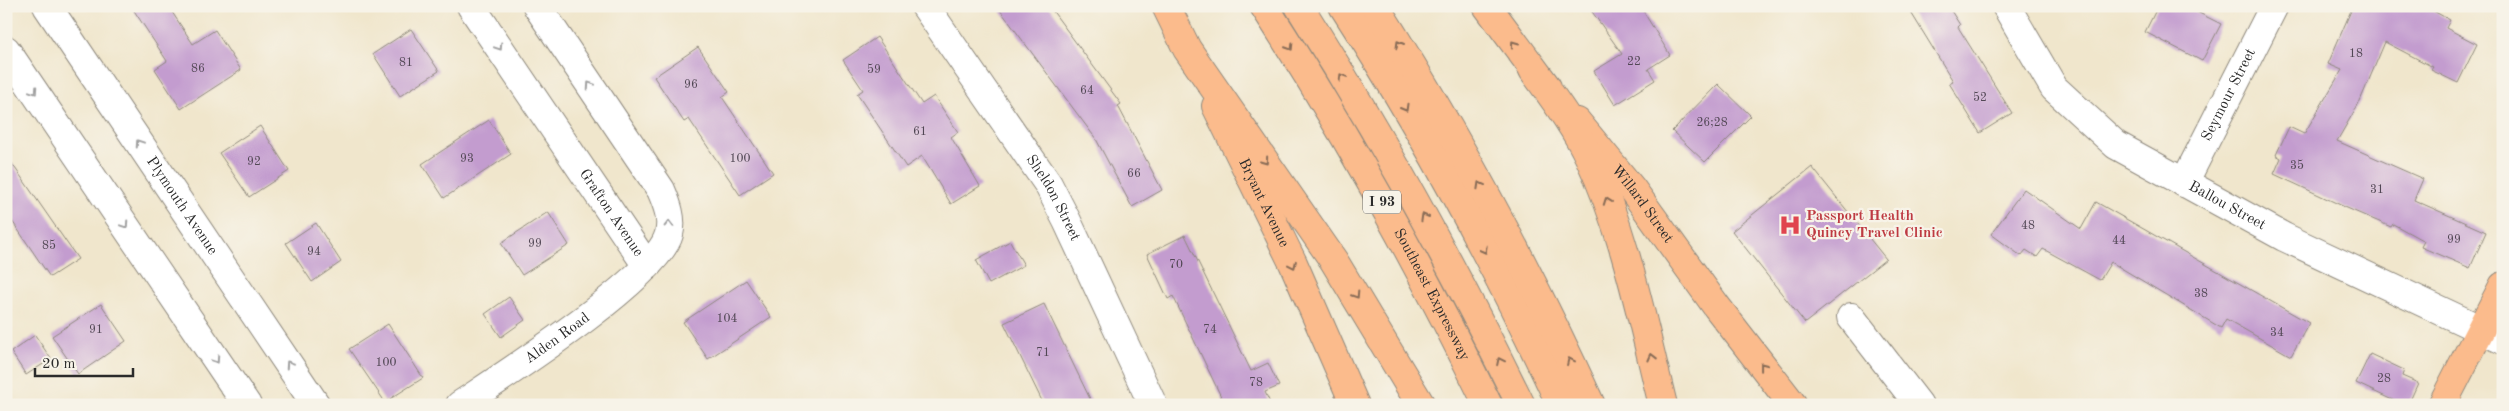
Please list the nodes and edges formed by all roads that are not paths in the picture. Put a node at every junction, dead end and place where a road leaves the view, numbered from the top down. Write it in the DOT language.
graph roads {
  1 [pos="47,6"];
  2 [pos="471,6"];
  3 [pos="537,6"];
  4 [pos="925,6"];
  5 [pos="1162,6"];
  6 [pos="1166,6"];
  7 [pos="1264,6"];
  8 [pos="1299,6"];
  9 [pos="1343,6"];
  10 [pos="1375,6"];
  11 [pos="1487,6"];
  12 [pos="2006,6"];
  13 [pos="2274,6"];
  14 [pos="1187,49"];
  15 [pos="6,50"];
  16 [pos="1533,70"];
  17 [pos="2184,184"];
  18 [pos="648,266"];
  19 [pos="2503,286"];
  20 [pos="1851,317"];
  21 [pos="2492,335"];
  22 [pos="247,405"];
  23 [pos="316,405"];
  24 [pos="460,405"];
  25 [pos="1154,405"];
  26 [pos="1355,405"];
  27 [pos="1420,405"];
  28 [pos="1488,405"];
  29 [pos="1521,405"];
  30 [pos="1561,405"];
  31 [pos="1591,405"];
  32 [pos="1664,405"];
  33 [pos="1792,405"];
  34 [pos="1919,405"];
  35 [pos="2442,405"];
  23 -- 1 [label="street, Plymouth Avenue, one-way"];
  2 -- 18 [label="street, Grafton Avenue, one-way"];
  18 -- 3 [label="street, Grafton Avenue, one-way"];
  4 -- 25 [label="street, Sheldon Street"];
  5 -- 14 [label="main road, Bryant Avenue"];
  6 -- 14 [label="main road"];
  7 -- 28 [label="main road, Southeast Expressway / I 93, one-way"];
  29 -- 8 [label="main road, I 93, one-way"];
  9 -- 30 [label="main road, one-way"];
  31 -- 10 [label="main road, one-way"];
  16 -- 11 [label="main road, Willard Street, one-way"];
  12 -- 17 [label="street, Ballou Street"];
  13 -- 17 [label="street, Seymour Street"];
  14 -- 26 [label="main road, Bryant Avenue, one-way"];
  14 -- 27 [label="main road, one-way"];
  15 -- 22 [label="street, one-way"];
  32 -- 16 [label="main road, one-way"];
  33 -- 16 [label="main road, Willard Street, one-way"];
  17 -- 21 [label="street, Ballou Street"];
  18 -- 24 [label="street, Alden Road"];
  19 -- 21 [label="main road"];
  20 -- 34 [label="street"];
  21 -- 35 [label="main road"];
}
